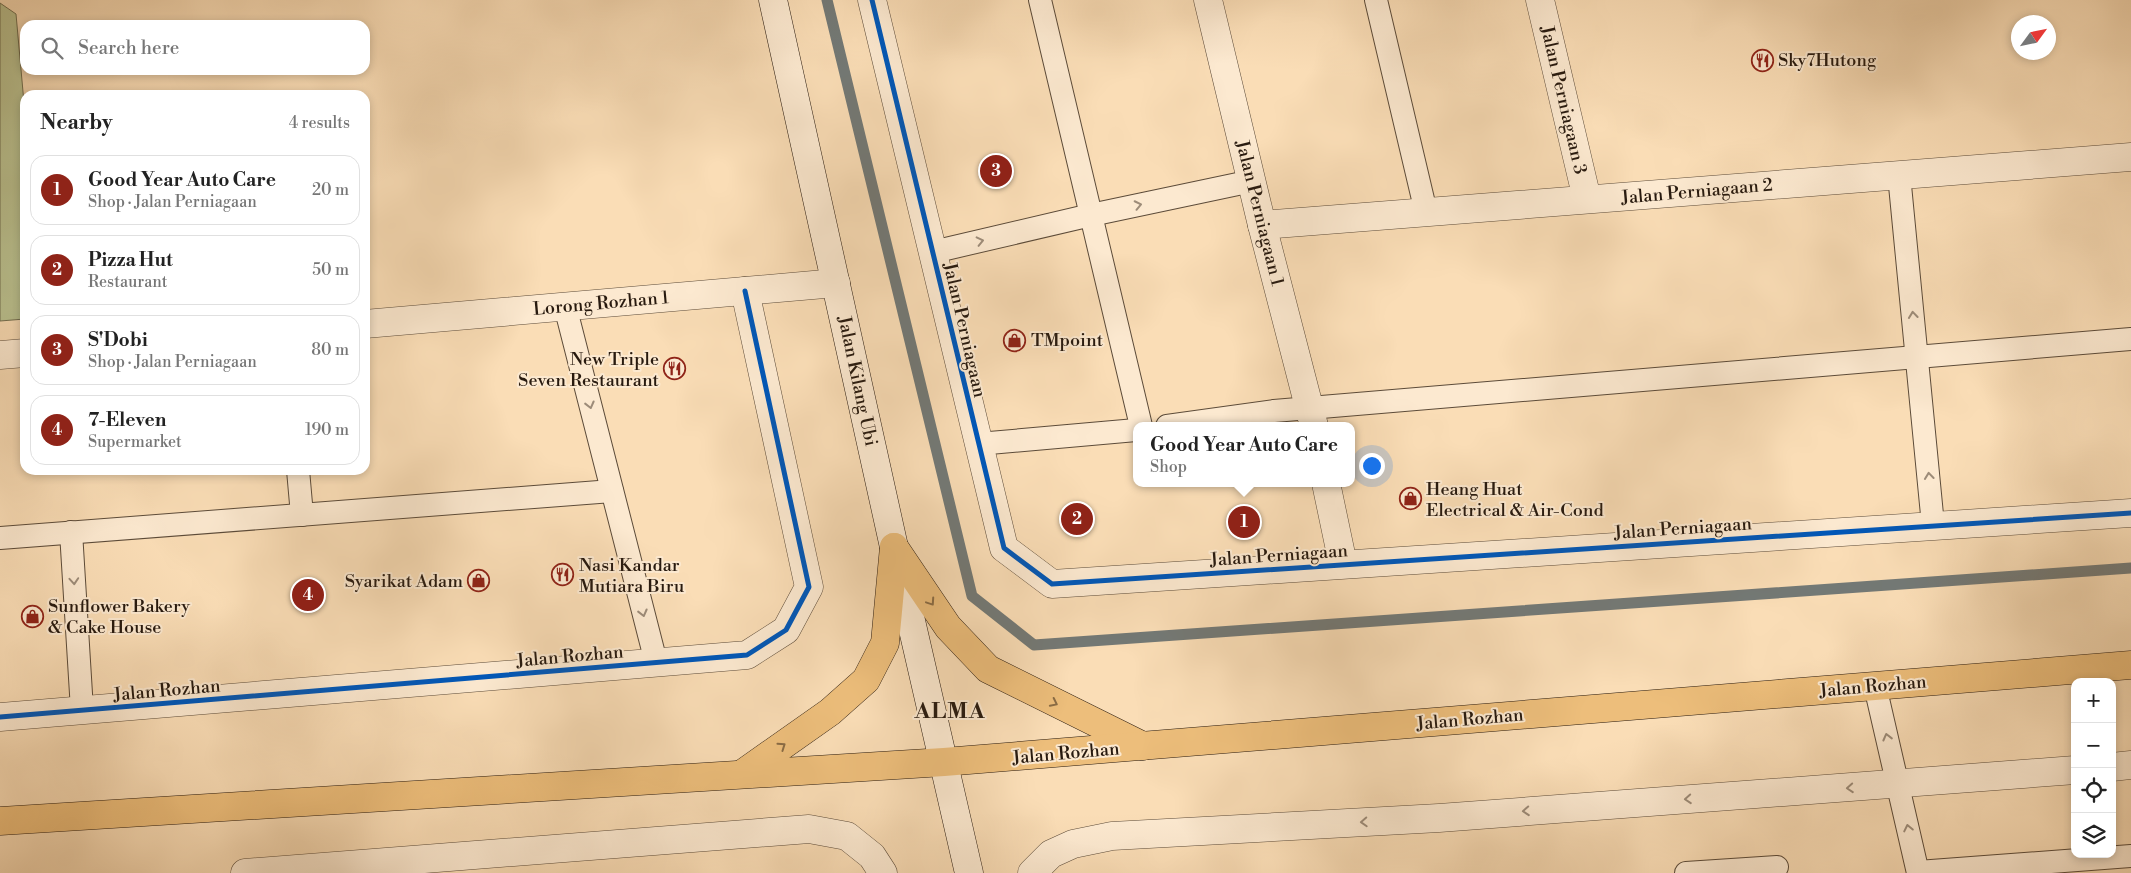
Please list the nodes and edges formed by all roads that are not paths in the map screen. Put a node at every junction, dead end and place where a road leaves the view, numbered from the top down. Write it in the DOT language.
graph roads {
  1 [pos="773,0"];
  2 [pos="872,0"];
  3 [pos="1040,0"];
  4 [pos="1208,0"];
  5 [pos="1376,0"];
  6 [pos="1540,0"];
  7 [pos="2131,157"];
  8 [pos="1899,175"];
  9 [pos="1252,180"];
  10 [pos="1588,200"];
  11 [pos="1426,212"];
  12 [pos="1091,215"];
  13 [pos="1262,225"];
  14 [pos="933,252"];
  15 [pos="836,283"];
  16 [pos="745,291"];
  17 [pos="565,306"];
  18 [pos="370,324"];
  19 [pos="2131,339"];
  20 [pos="20,354"];
  21 [pos="0,356"];
  22 [pos="1917,356"];
  23 [pos="1312,417"];
  24 [pos="1140,422"];
  25 [pos="1196,422"];
  26 [pos="1133,430"];
  27 [pos="978,444"];
  28 [pos="298,475"];
  29 [pos="1327,487"];
  30 [pos="612,491"];
  31 [pos="2131,513"];
  32 [pos="302,515"];
  33 [pos="1933,525"];
  34 [pos="71,532"];
  35 [pos="0,538"];
  36 [pos="894,547"];
  37 [pos="1343,564"];
  38 [pos="656,662"];
  39 [pos="2131,665"];
  40 [pos="1875,686"];
  41 [pos="82,710"];
  42 [pos="0,717"];
  43 [pos="1142,746"];
  44 [pos="944,762"];
  45 [pos="2131,765"];
  46 [pos="2116,767"];
  47 [pos="2071,770"];
  48 [pos="742,774"];
  49 [pos="1899,784"];
  50 [pos="0,821"];
  51 [pos="2131,856"];
  52 [pos="1777,867"];
  53 [pos="245,873"];
  54 [pos="883,873"];
  55 [pos="969,873"];
  56 [pos="1032,873"];
  57 [pos="1686,873"];
  58 [pos="1918,873"];
  1 -- 15 [label="street, Jalan Kilang Ubi"];
  2 -- 14 [label="street, Jalan Perniagaan"];
  3 -- 12 [label="lane"];
  4 -- 9 [label="street, Jalan Perniagaan 1"];
  5 -- 11 [label="lane"];
  6 -- 10 [label="street, Jalan Perniagaan 3"];
  7 -- 8 [label="street, Jalan Perniagaan 2"];
  8 -- 10 [label="street, Jalan Perniagaan 2"];
  22 -- 8 [label="lane, one-way"];
  12 -- 9 [label="lane, one-way"];
  9 -- 13 [label="street, Jalan Perniagaan 1"];
  10 -- 11 [label="street, Jalan Perniagaan 2"];
  11 -- 13 [label="street, Jalan Perniagaan 2"];
  14 -- 12 [label="lane, one-way"];
  12 -- 24 [label="lane"];
  13 -- 23 [label="street, Jalan Perniagaan 1"];
  14 -- 27 [label="street, Jalan Perniagaan"];
  15 -- 16 [label="street, Lorong Rozhan 1"];
  15 -- 36 [label="street, Jalan Kilang Ubi"];
  16 -- 17 [label="street, Lorong Rozhan 1"];
  16 -- 38 [label="street, Jalan Rozhan"];
  17 -- 18 [label="street, Lorong Rozhan 1"];
  17 -- 30 [label="lane, one-way"];
  19 -- 22 [label="lane"];
  20 -- 21 [label="street"];
  22 -- 23 [label="lane"];
  33 -- 22 [label="lane, one-way"];
  23 -- 25 [label="lane"];
  26 -- 27 [label="lane"];
  27 -- 37 [label="street, Jalan Perniagaan"];
  28 -- 32 [label="lane"];
  29 -- 37 [label="street"];
  30 -- 32 [label="lane"];
  30 -- 38 [label="lane, one-way"];
  31 -- 33 [label="street, Jalan Perniagaan"];
  32 -- 34 [label="lane"];
  33 -- 37 [label="street, Jalan Perniagaan"];
  34 -- 35 [label="lane"];
  34 -- 41 [label="lane, one-way"];
  36 -- 43 [label="main road, one-way"];
  36 -- 44 [label="street, Jalan Kilang Ubi"];
  48 -- 36 [label="main road, one-way"];
  38 -- 41 [label="street, Jalan Rozhan"];
  39 -- 40 [label="main road, Jalan Rozhan"];
  40 -- 43 [label="main road, Jalan Rozhan"];
  49 -- 40 [label="lane, one-way"];
  41 -- 42 [label="street, Jalan Rozhan"];
  43 -- 44 [label="main road, Jalan Rozhan"];
  44 -- 48 [label="main road, Jalan Rozhan"];
  44 -- 55 [label="street, Jalan Kilang Ubi"];
  45 -- 46 [label="street"];
  47 -- 49 [label="street"];
  48 -- 50 [label="main road, Jalan Rozhan"];
  49 -- 56 [label="street, one-way"];
  58 -- 49 [label="lane, one-way"];
  51 -- 58 [label="lane"];
  52 -- 57 [label="lane"];
  53 -- 54 [label="street"];
}
